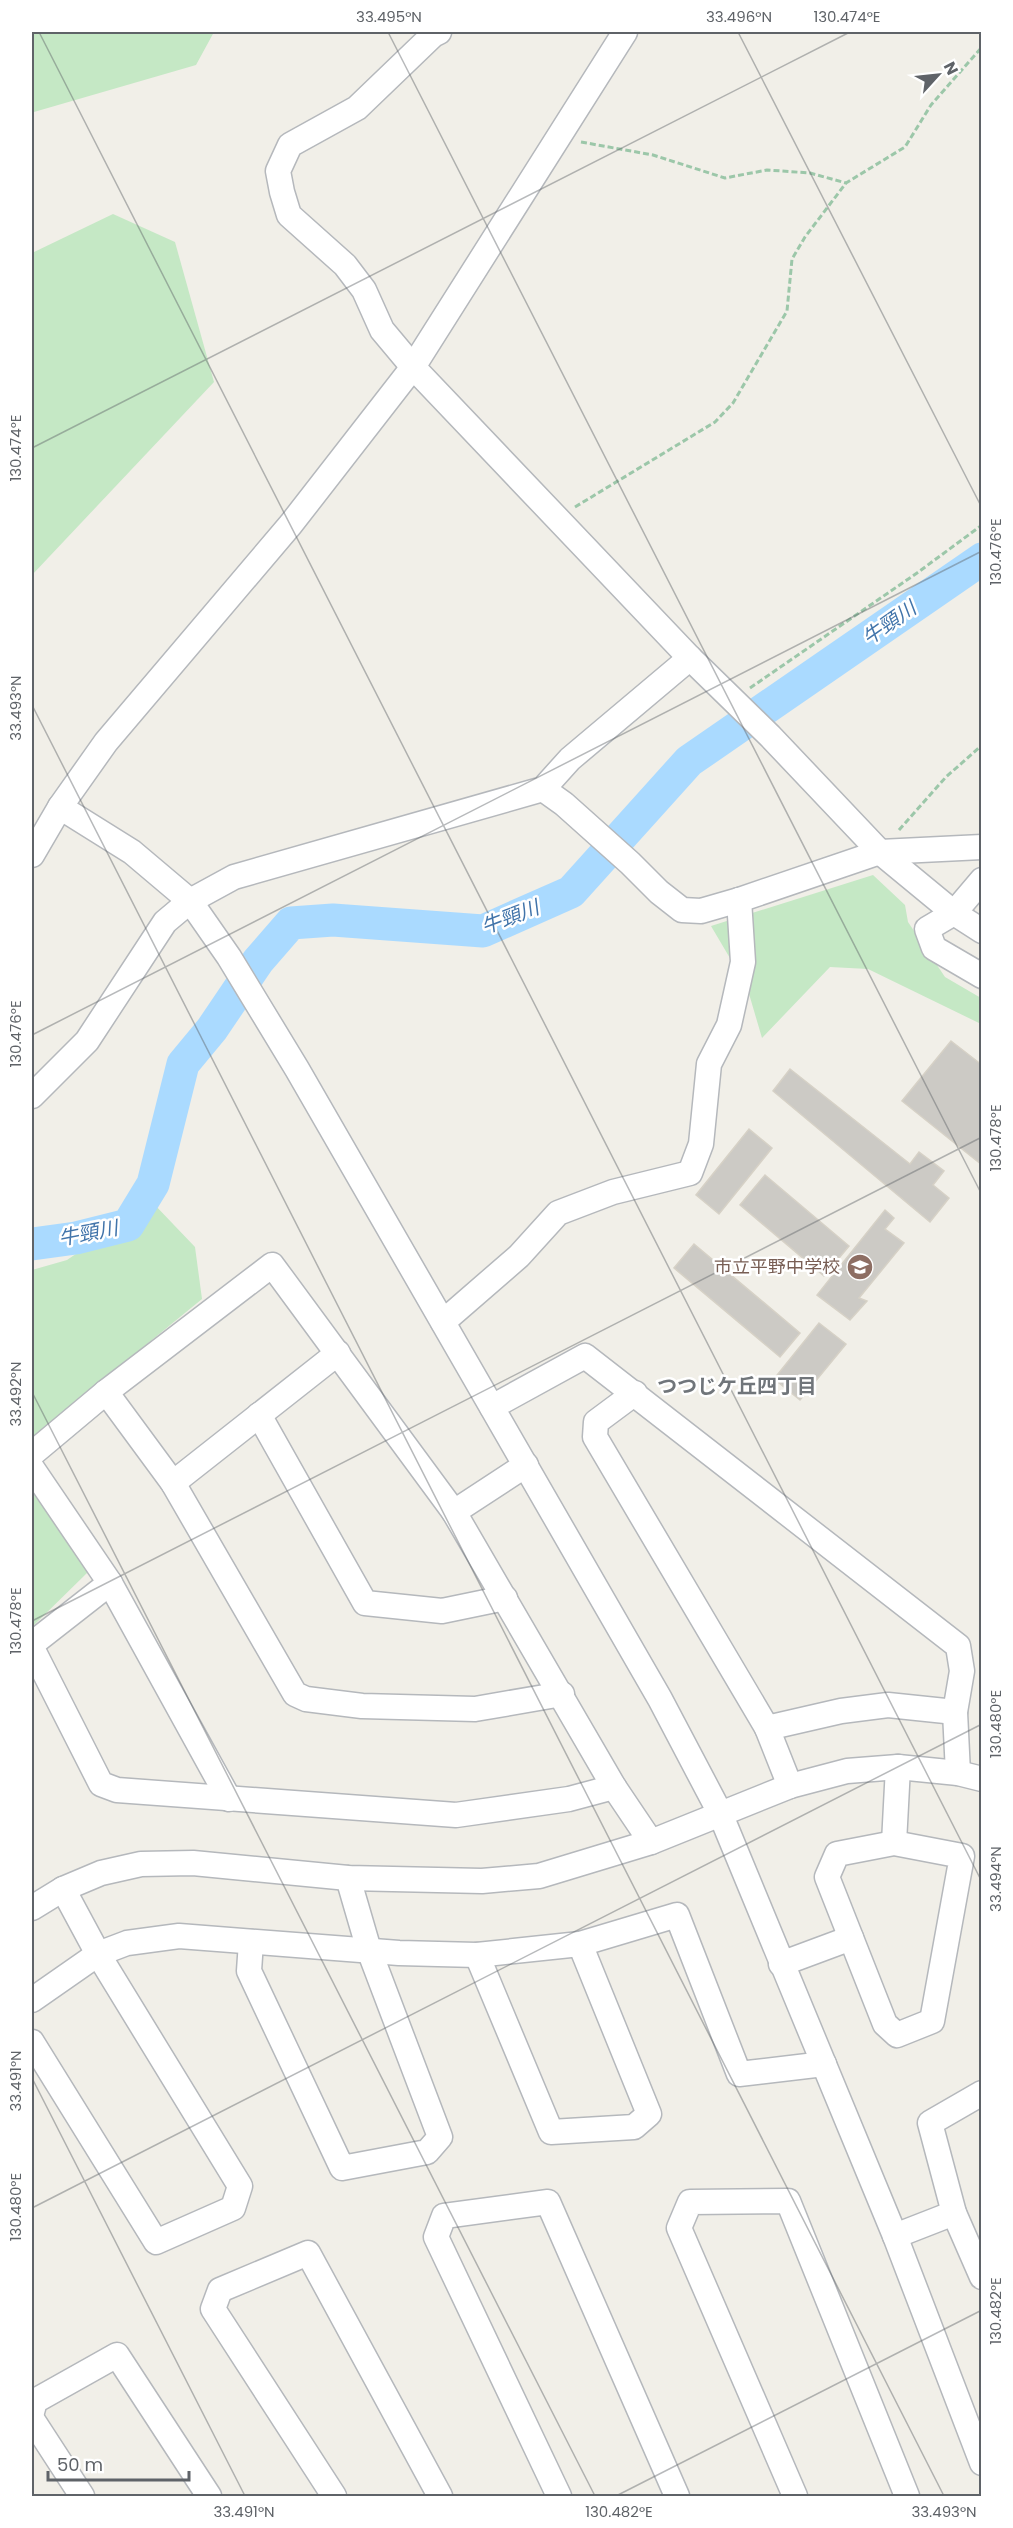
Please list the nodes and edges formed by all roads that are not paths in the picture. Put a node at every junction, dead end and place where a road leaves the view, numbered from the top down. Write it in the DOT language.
graph roads {
  1 [pos="439,32"];
  2 [pos="624,32"];
  3 [pos="413,367"];
  4 [pos="690,658"];
  5 [pos="543,789"];
  6 [pos="60,807"];
  7 [pos="981,847"];
  8 [pos="880,852"];
  9 [pos="32,855"];
  10 [pos="981,880"];
  11 [pos="739,900"];
  12 [pos="190,901"];
  13 [pos="954,913"];
  14 [pos="981,931"];
  15 [pos="981,976"];
  16 [pos="32,1096"];
  17 [pos="443,1322"];
  18 [pos="338,1353"];
  19 [pos="106,1392"];
  20 [pos="635,1393"];
  21 [pos="492,1407"];
  22 [pos="259,1415"];
  23 [pos="32,1454"];
  24 [pos="526,1466"];
  25 [pos="32,1468"];
  26 [pos="173,1483"];
  27 [pos="454,1512"];
  28 [pos="110,1583"];
  29 [pos="505,1598"];
  30 [pos="32,1646"];
  31 [pos="561,1694"];
  32 [pos="955,1712"];
  33 [pos="766,1728"];
  34 [pos="898,1767"];
  35 [pos="958,1773"];
  36 [pos="981,1779"];
  37 [pos="614,1786"];
  38 [pos="790,1786"];
  39 [pos="229,1799"];
  40 [pos="720,1813"];
  41 [pos="651,1842"];
  42 [pos="894,1843"];
  43 [pos="348,1878"];
  44 [pos="63,1889"];
  45 [pos="32,1908"];
  46 [pos="851,1938"];
  47 [pos="251,1942"];
  48 [pos="580,1944"];
  49 [pos="369,1950"];
  50 [pos="98,1954"];
  51 [pos="477,1955"];
  52 [pos="782,1964"];
  53 [pos="32,2000"];
  54 [pos="32,2042"];
  55 [pos="824,2064"];
  56 [pos="981,2093"];
  57 [pos="954,2213"];
  58 [pos="895,2236"];
  59 [pos="981,2277"];
  60 [pos="32,2412"];
  61 [pos="32,2419"];
  62 [pos="981,2463"];
  63 [pos="82,2496"];
  64 [pos="209,2496"];
  65 [pos="334,2496"];
  66 [pos="440,2496"];
  67 [pos="559,2496"];
  68 [pos="677,2496"];
  69 [pos="795,2496"];
  70 [pos="907,2496"];
  1 -- 3 [label="street"];
  2 -- 3 [label="street"];
  3 -- 4 [label="street"];
  3 -- 6 [label="street"];
  4 -- 5 [label="street"];
  4 -- 8 [label="street"];
  5 -- 11 [label="street"];
  5 -- 12 [label="street"];
  6 -- 9 [label="street"];
  6 -- 12 [label="street"];
  7 -- 8 [label="street"];
  8 -- 11 [label="street"];
  8 -- 13 [label="street"];
  10 -- 13 [label="street"];
  11 -- 17 [label="street"];
  12 -- 16 [label="street"];
  12 -- 17 [label="street"];
  13 -- 14 [label="street"];
  13 -- 15 [label="street"];
  17 -- 21 [label="street"];
  18 -- 19 [label="street"];
  18 -- 22 [label="street"];
  18 -- 27 [label="street"];
  19 -- 23 [label="street"];
  19 -- 26 [label="street"];
  20 -- 21 [label="street"];
  20 -- 32 [label="street"];
  20 -- 33 [label="street"];
  21 -- 24 [label="street"];
  22 -- 26 [label="street"];
  22 -- 29 [label="street"];
  24 -- 27 [label="street"];
  24 -- 40 [label="street"];
  25 -- 28 [label="street"];
  26 -- 31 [label="street"];
  27 -- 29 [label="street"];
  28 -- 30 [label="street"];
  28 -- 39 [label="street"];
  29 -- 31 [label="street"];
  30 -- 39 [label="street"];
  31 -- 37 [label="street"];
  32 -- 33 [label="street"];
  32 -- 35 [label="street"];
  33 -- 38 [label="street"];
  34 -- 35 [label="street"];
  34 -- 38 [label="street"];
  34 -- 42 [label="street"];
  35 -- 36 [label="street"];
  37 -- 39 [label="street"];
  37 -- 41 [label="street"];
  38 -- 40 [label="street"];
  40 -- 41 [label="street"];
  40 -- 52 [label="street"];
  41 -- 43 [label="street"];
  42 -- 46 [label="street"];
  42 -- 46 [label="street"];
  43 -- 44 [label="street"];
  43 -- 49 [label="street"];
  44 -- 45 [label="street"];
  44 -- 50 [label="street"];
  46 -- 52 [label="street"];
  47 -- 49 [label="street"];
  47 -- 49 [label="street"];
  47 -- 50 [label="street"];
  48 -- 51 [label="street"];
  48 -- 51 [label="street"];
  48 -- 55 [label="street"];
  49 -- 51 [label="street"];
  50 -- 53 [label="street"];
  50 -- 54 [label="street"];
  52 -- 55 [label="street"];
  55 -- 58 [label="street"];
  56 -- 57 [label="street"];
  57 -- 58 [label="street"];
  57 -- 59 [label="street"];
  58 -- 62 [label="street"];
  60 -- 64 [label="street"];
  61 -- 63 [label="street"];
  65 -- 66 [label="street"];
  67 -- 68 [label="street"];
  69 -- 70 [label="street"];
}
